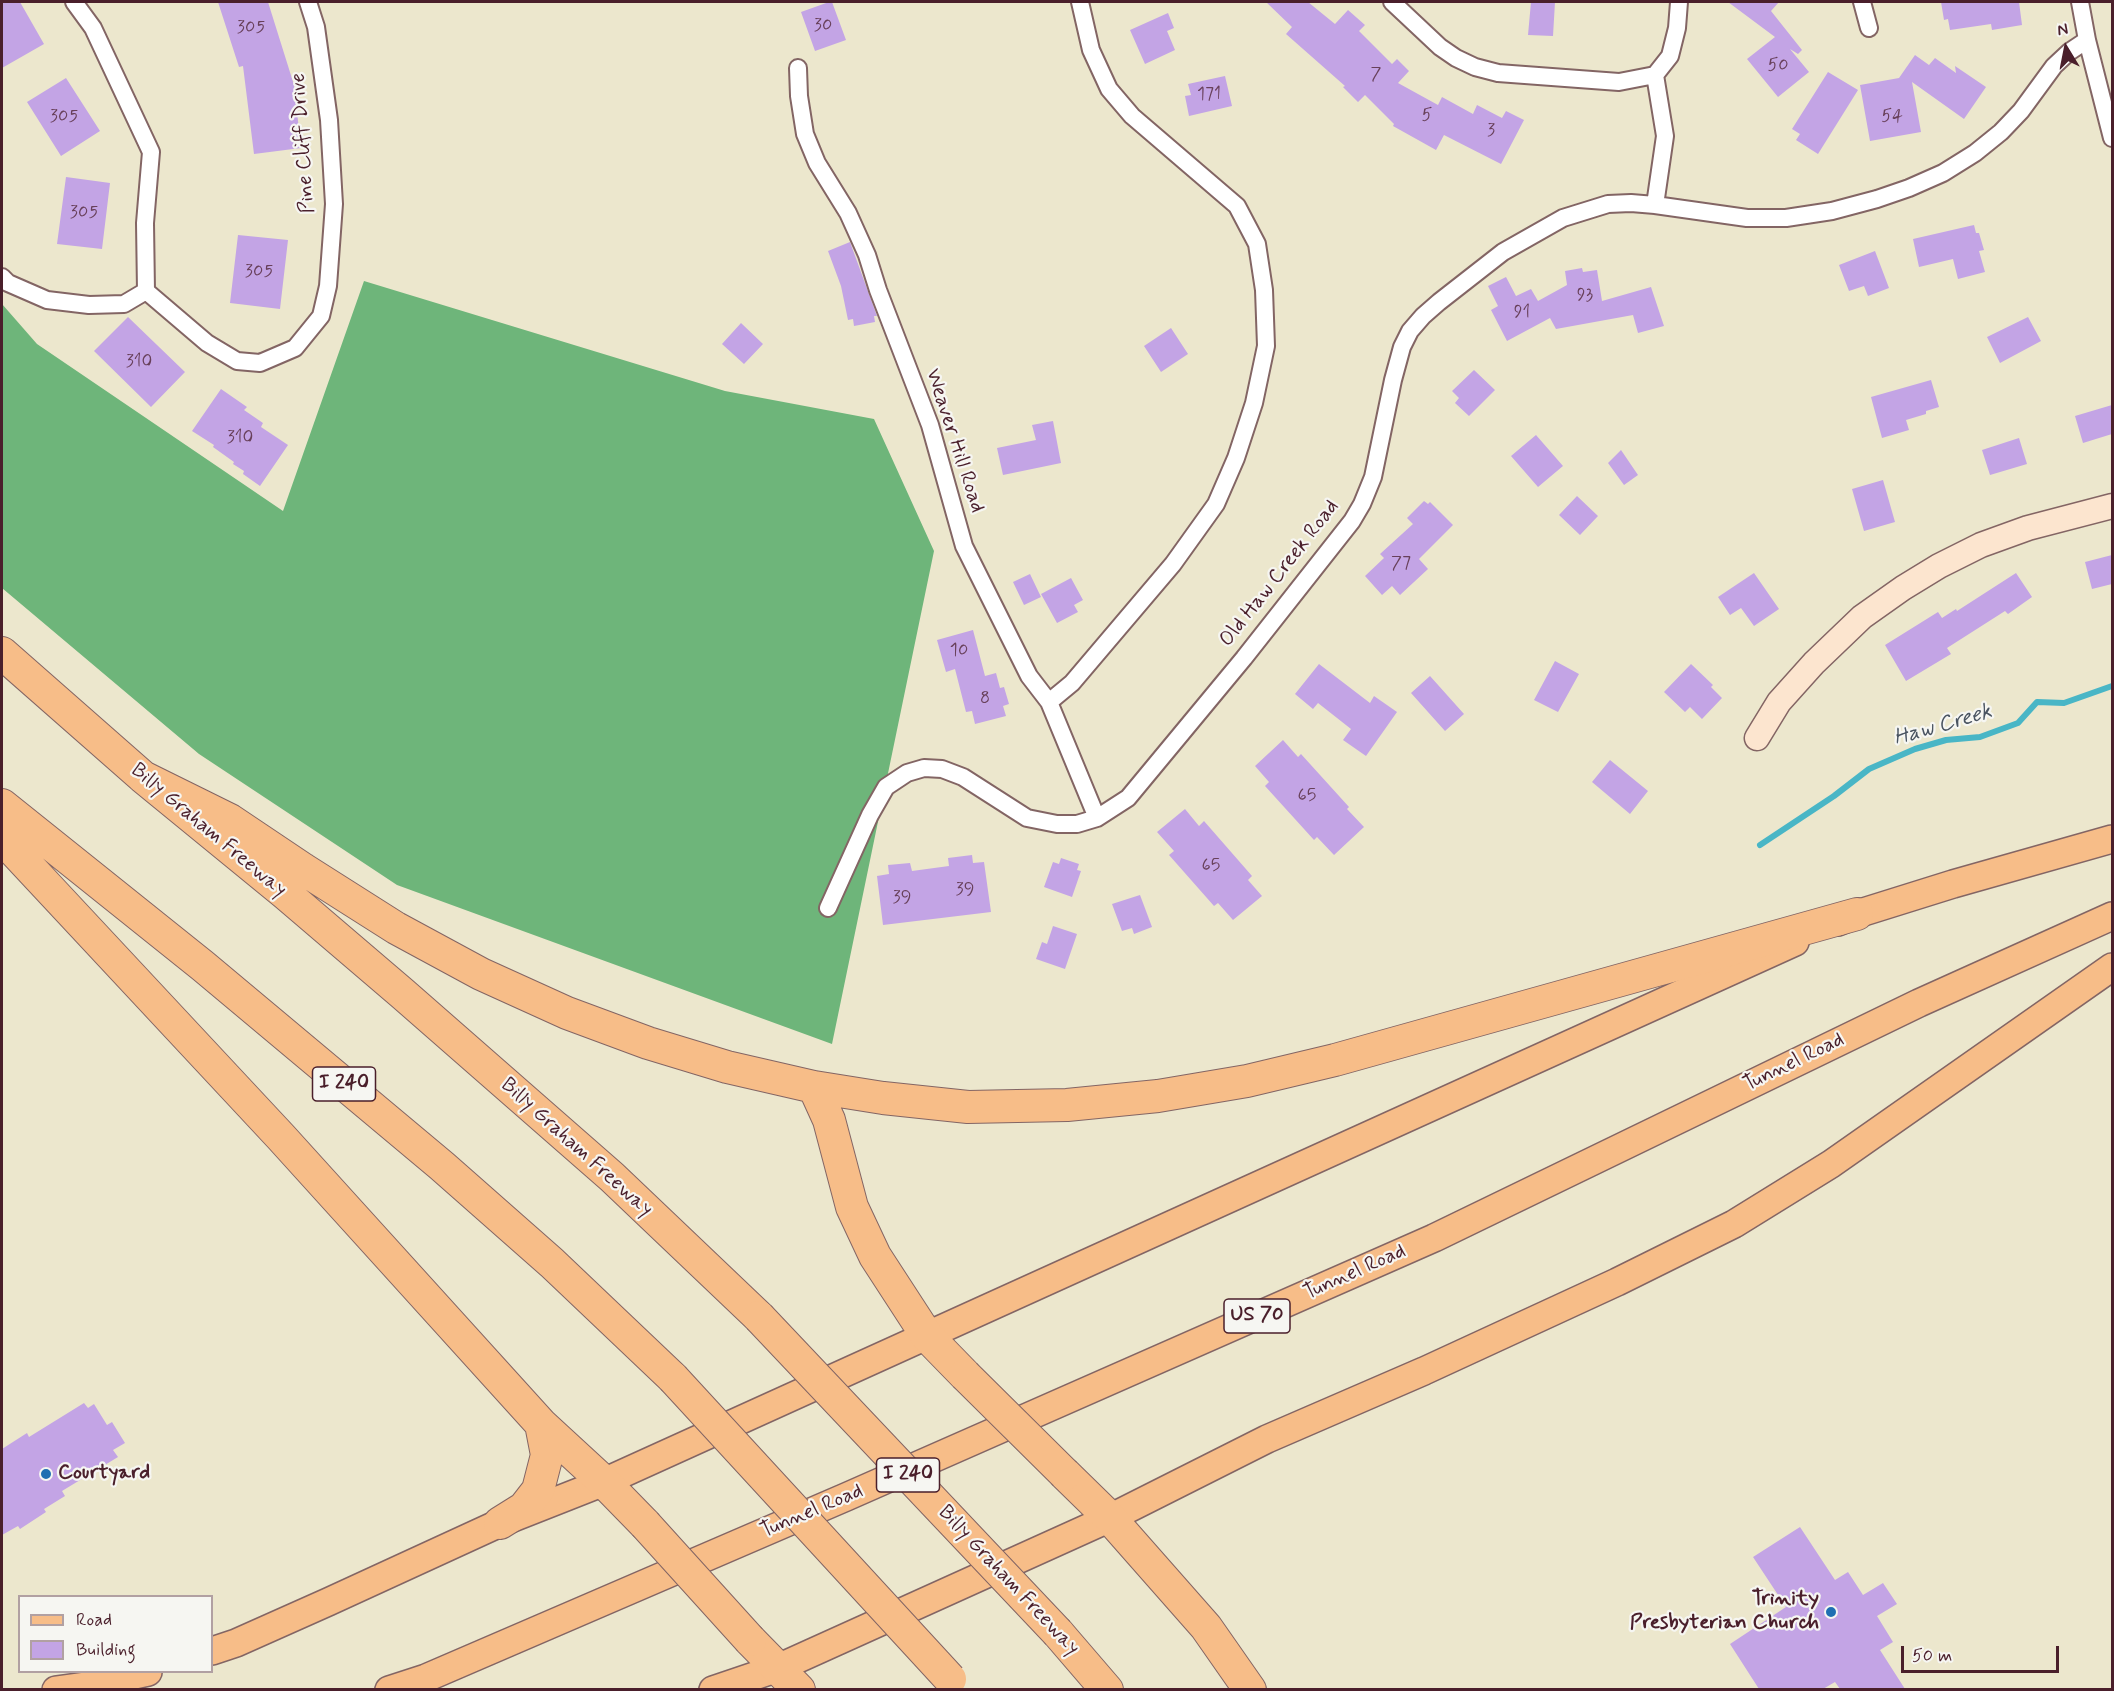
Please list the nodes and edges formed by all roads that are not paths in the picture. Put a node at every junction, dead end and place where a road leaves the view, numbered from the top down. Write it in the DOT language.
graph roads {
  1 [pos="74,2"];
  2 [pos="308,2"];
  3 [pos="1080,2"];
  4 [pos="1392,2"];
  5 [pos="1679,2"];
  6 [pos="1862,2"];
  7 [pos="2080,2"];
  8 [pos="1869,28"];
  9 [pos="2086,40"];
  10 [pos="798,68"];
  11 [pos="1655,75"];
  12 [pos="2112,138"];
  13 [pos="1655,205"];
  14 [pos="2,277"];
  15 [pos="146,291"];
  16 [pos="2112,506"];
  17 [pos="2,653"];
  18 [pos="1049,702"];
  19 [pos="1757,738"];
  20 [pos="143,777"];
  21 [pos="2,805"];
  22 [pos="1097,818"];
  23 [pos="2,838"];
  24 [pos="2112,839"];
  25 [pos="828,908"];
  26 [pos="1857,914"];
  27 [pos="2112,916"];
  28 [pos="2112,968"];
  29 [pos="814,1087"];
  30 [pos="927,1336"];
  31 [pos="541,1424"];
  32 [pos="604,1482"];
  33 [pos="1110,1518"];
  34 [pos="501,1523"];
  35 [pos="213,1651"];
  36 [pos="140,1673"];
  37 [pos="789,1679"];
  38 [pos="955,1684"];
  39 [pos="56,1689"];
  40 [pos="389,1689"];
  41 [pos="713,1689"];
  42 [pos="1107,1689"];
  43 [pos="1250,1689"];
  1 -- 15 [label="street"];
  2 -- 15 [label="street, Pine Cliff Drive"];
  3 -- 18 [label="street"];
  4 -- 11 [label="street"];
  5 -- 11 [label="street"];
  6 -- 8 [label="street"];
  7 -- 9 [label="street"];
  9 -- 12 [label="street"];
  9 -- 13 [label="street, Old Haw Creek Road"];
  10 -- 18 [label="street, Weaver Hill Road"];
  11 -- 13 [label="street"];
  13 -- 22 [label="street, Old Haw Creek Road"];
  14 -- 15 [label="street"];
  16 -- 19 [label="street"];
  17 -- 20 [label="highway, Billy Graham Freeway / I 240"];
  18 -- 22 [label="street, Weaver Hill Road"];
  20 -- 29 [label="highway"];
  20 -- 42 [label="highway, Billy Graham Freeway / I 240, bridge"];
  21 -- 38 [label="highway, I 240, bridge"];
  22 -- 25 [label="street, Old Haw Creek Road"];
  23 -- 31 [label="highway"];
  24 -- 26 [label="main road"];
  26 -- 29 [label="highway"];
  26 -- 30 [label="main road"];
  27 -- 40 [label="main road, Tunnel Road / US 70"];
  28 -- 33 [label="main road"];
  29 -- 30 [label="highway"];
  30 -- 32 [label="main road"];
  30 -- 33 [label="highway, bridge"];
  31 -- 32 [label="highway"];
  31 -- 34 [label="highway"];
  32 -- 34 [label="main road"];
  32 -- 37 [label="highway, bridge"];
  33 -- 37 [label="main road"];
  33 -- 43 [label="highway"];
  34 -- 35 [label="main road"];
  36 -- 39 [label="main road"];
  37 -- 41 [label="main road"];
}
